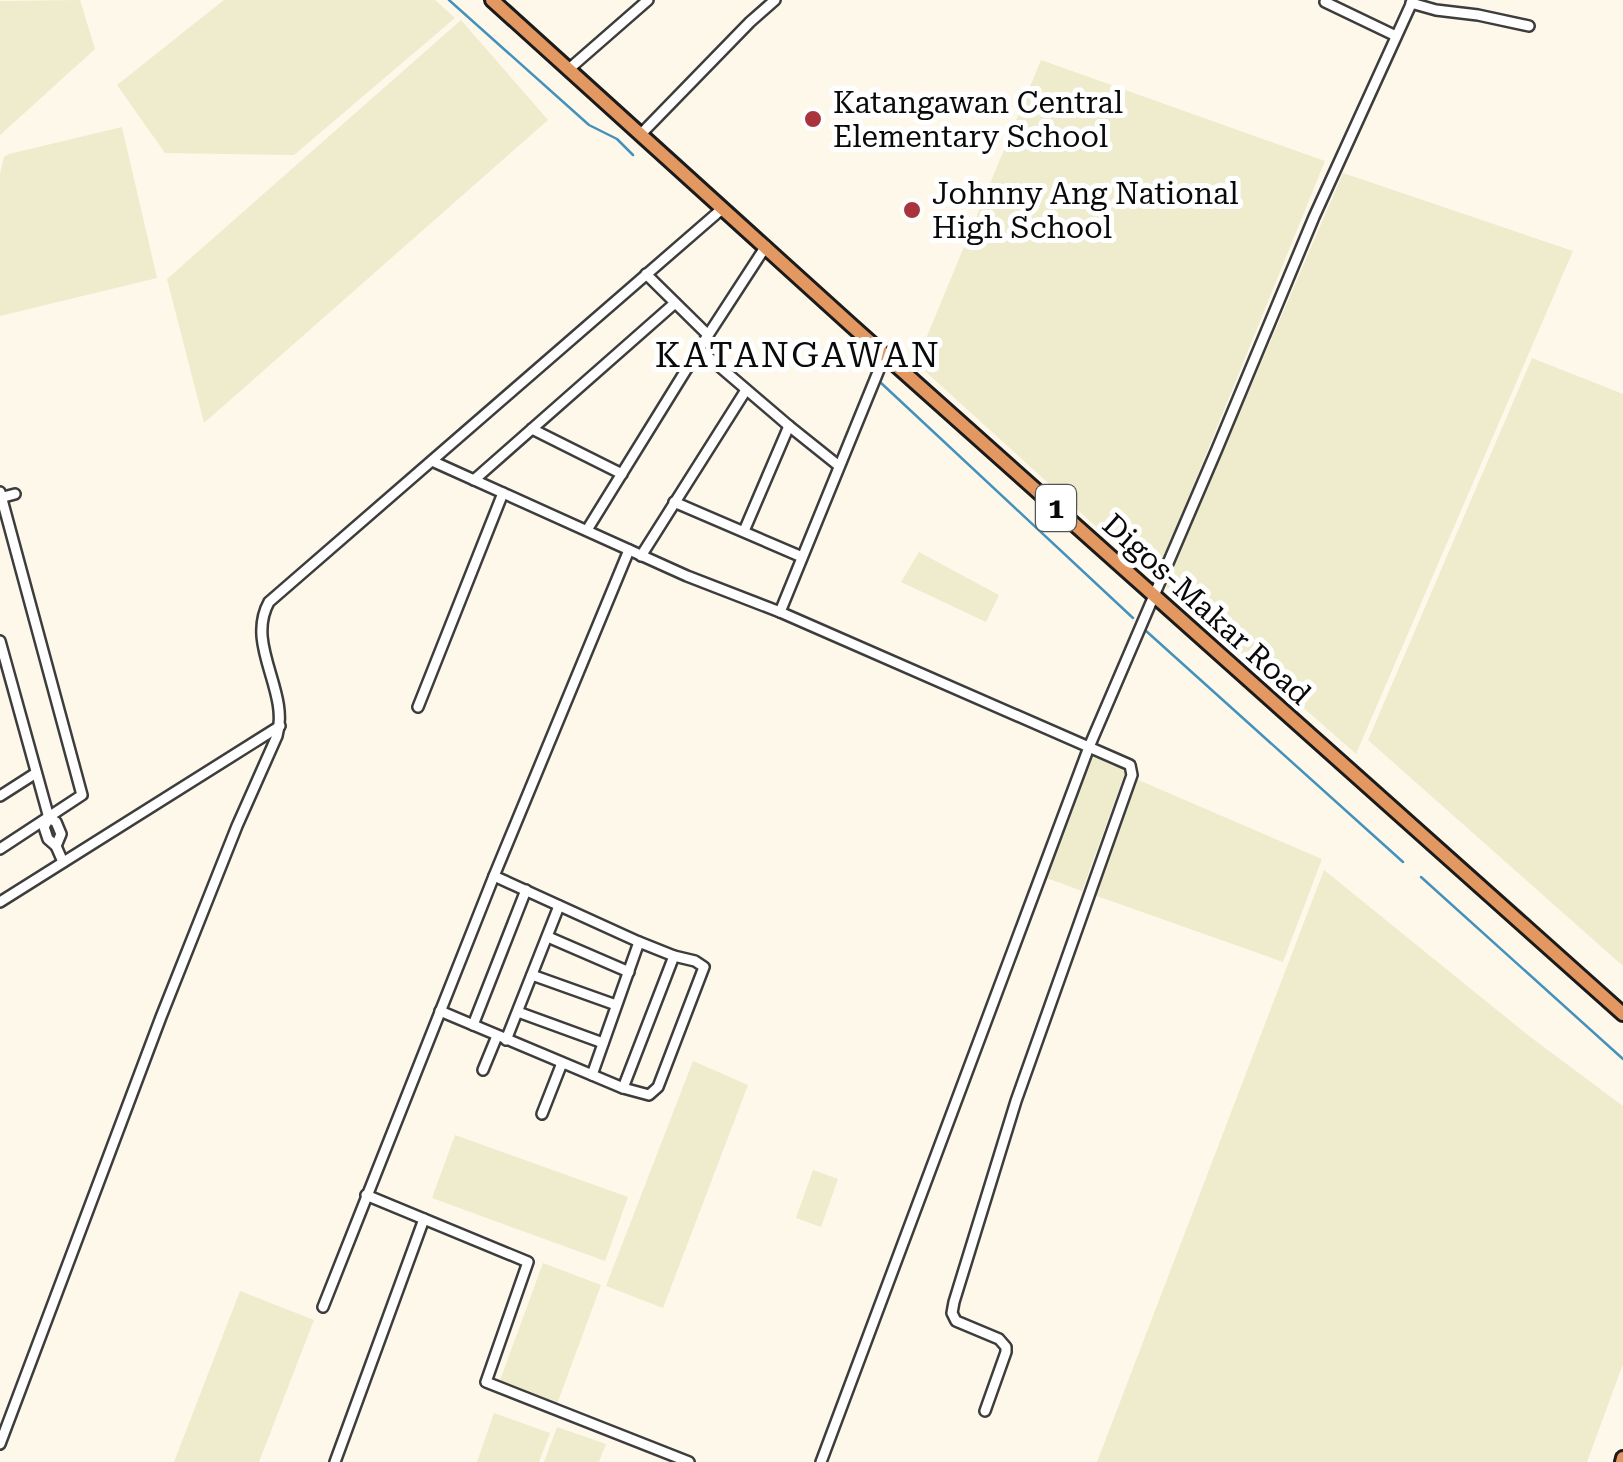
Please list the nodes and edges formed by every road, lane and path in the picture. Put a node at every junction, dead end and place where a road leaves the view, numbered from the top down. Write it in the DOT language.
graph roads {
  1 [pos="492,0"];
  2 [pos="648,0"];
  3 [pos="775,0"];
  4 [pos="1325,2"];
  5 [pos="1412,2"];
  6 [pos="1529,26"];
  7 [pos="1396,36"];
  8 [pos="569,69"];
  9 [pos="642,134"];
  10 [pos="723,208"];
  11 [pos="766,246"];
  12 [pos="646,274"];
  13 [pos="675,303"];
  14 [pos="708,336"];
  15 [pos="699,349"];
  16 [pos="885,355"];
  17 [pos="746,390"];
  18 [pos="788,426"];
  19 [pos="532,429"];
  20 [pos="432,461"];
  21 [pos="839,466"];
  22 [pos="622,474"];
  23 [pos="474,480"];
  24 [pos="504,493"];
  25 [pos="16,494"];
  26 [pos="0,496"];
  27 [pos="674,502"];
  28 [pos="587,530"];
  29 [pos="744,531"];
  30 [pos="629,550"];
  31 [pos="642,556"];
  32 [pos="802,557"];
  33 [pos="1154,596"];
  34 [pos="780,612"];
  35 [pos="0,641"];
  36 [pos="418,707"];
  37 [pos="280,726"];
  38 [pos="1089,747"];
  39 [pos="36,773"];
  40 [pos="0,796"];
  41 [pos="48,818"];
  42 [pos="0,848"];
  43 [pos="63,862"];
  44 [pos="494,876"];
  45 [pos="526,890"];
  46 [pos="0,902"];
  47 [pos="558,906"];
  48 [pos="548,936"];
  49 [pos="640,942"];
  50 [pos="674,956"];
  51 [pos="628,972"];
  52 [pos="532,975"];
  53 [pos="616,1006"];
  54 [pos="440,1011"];
  55 [pos="518,1012"];
  56 [pos="1623,1014"];
  57 [pos="473,1025"];
  58 [pos="501,1038"];
  59 [pos="604,1043"];
  60 [pos="562,1063"];
  61 [pos="483,1070"];
  62 [pos="592,1075"];
  63 [pos="623,1088"];
  64 [pos="542,1114"];
  65 [pos="366,1195"];
  66 [pos="424,1220"];
  67 [pos="324,1307"];
  68 [pos="985,1411"];
  69 [pos="0,1444"];
  70 [pos="335,1462"];
  71 [pos="688,1462"];
  72 [pos="820,1462"];
  1 -- 8 [label="highway, Digos-Makar Road / 1"];
  2 -- 8 [label="street"];
  3 -- 9 [label="street"];
  4 -- 7 [label="street"];
  5 -- 6 [label="street"];
  5 -- 7 [label="street"];
  7 -- 33 [label="street"];
  8 -- 9 [label="highway, Digos-Makar Road / 1"];
  9 -- 10 [label="highway, Digos-Makar Road / 1"];
  10 -- 11 [label="highway, Digos-Makar Road / 1"];
  10 -- 12 [label="street"];
  11 -- 14 [label="street"];
  11 -- 16 [label="highway, Digos-Makar Road / 1"];
  12 -- 13 [label="street"];
  12 -- 20 [label="street"];
  13 -- 14 [label="street"];
  13 -- 19 [label="street"];
  14 -- 15 [label="street"];
  15 -- 17 [label="street"];
  15 -- 22 [label="street"];
  16 -- 21 [label="street"];
  16 -- 33 [label="highway, Digos-Makar Road / 1"];
  17 -- 18 [label="street"];
  17 -- 27 [label="street"];
  18 -- 21 [label="street"];
  18 -- 29 [label="street"];
  19 -- 22 [label="street"];
  19 -- 23 [label="street"];
  20 -- 23 [label="street"];
  20 -- 37 [label="street"];
  21 -- 32 [label="street"];
  22 -- 28 [label="street"];
  23 -- 24 [label="street"];
  24 -- 28 [label="street"];
  24 -- 36 [label="street"];
  25 -- 26 [label="street"];
  26 -- 41 [label="street"];
  27 -- 29 [label="street"];
  27 -- 31 [label="street"];
  28 -- 30 [label="street"];
  29 -- 32 [label="street"];
  30 -- 31 [label="street"];
  30 -- 44 [label="street"];
  31 -- 34 [label="street"];
  32 -- 34 [label="street"];
  33 -- 38 [label="street"];
  33 -- 56 [label="highway, Digos-Makar Road / 1"];
  34 -- 38 [label="street"];
  35 -- 39 [label="street"];
  37 -- 43 [label="street"];
  37 -- 69 [label="street"];
  38 -- 68 [label="street"];
  38 -- 72 [label="street"];
  39 -- 40 [label="street"];
  39 -- 41 [label="street"];
  41 -- 42 [label="street"];
  41 -- 43 [label="street"];
  43 -- 46 [label="street"];
  44 -- 45 [label="street"];
  44 -- 54 [label="street"];
  45 -- 47 [label="street"];
  45 -- 57 [label="street"];
  47 -- 48 [label="street"];
  47 -- 49 [label="street"];
  48 -- 51 [label="street"];
  48 -- 52 [label="street"];
  49 -- 50 [label="street"];
  49 -- 51 [label="street"];
  50 -- 63 [label="street"];
  50 -- 63 [label="street"];
  51 -- 53 [label="street"];
  52 -- 53 [label="street"];
  52 -- 55 [label="street"];
  53 -- 59 [label="street"];
  54 -- 57 [label="street"];
  54 -- 65 [label="street"];
  55 -- 58 [label="street"];
  55 -- 59 [label="street"];
  57 -- 58 [label="street"];
  58 -- 60 [label="street"];
  58 -- 61 [label="street"];
  59 -- 62 [label="street"];
  60 -- 62 [label="street"];
  60 -- 64 [label="street"];
  62 -- 63 [label="street"];
  65 -- 66 [label="street"];
  65 -- 67 [label="street"];
  66 -- 70 [label="street"];
  66 -- 71 [label="street"];
}
